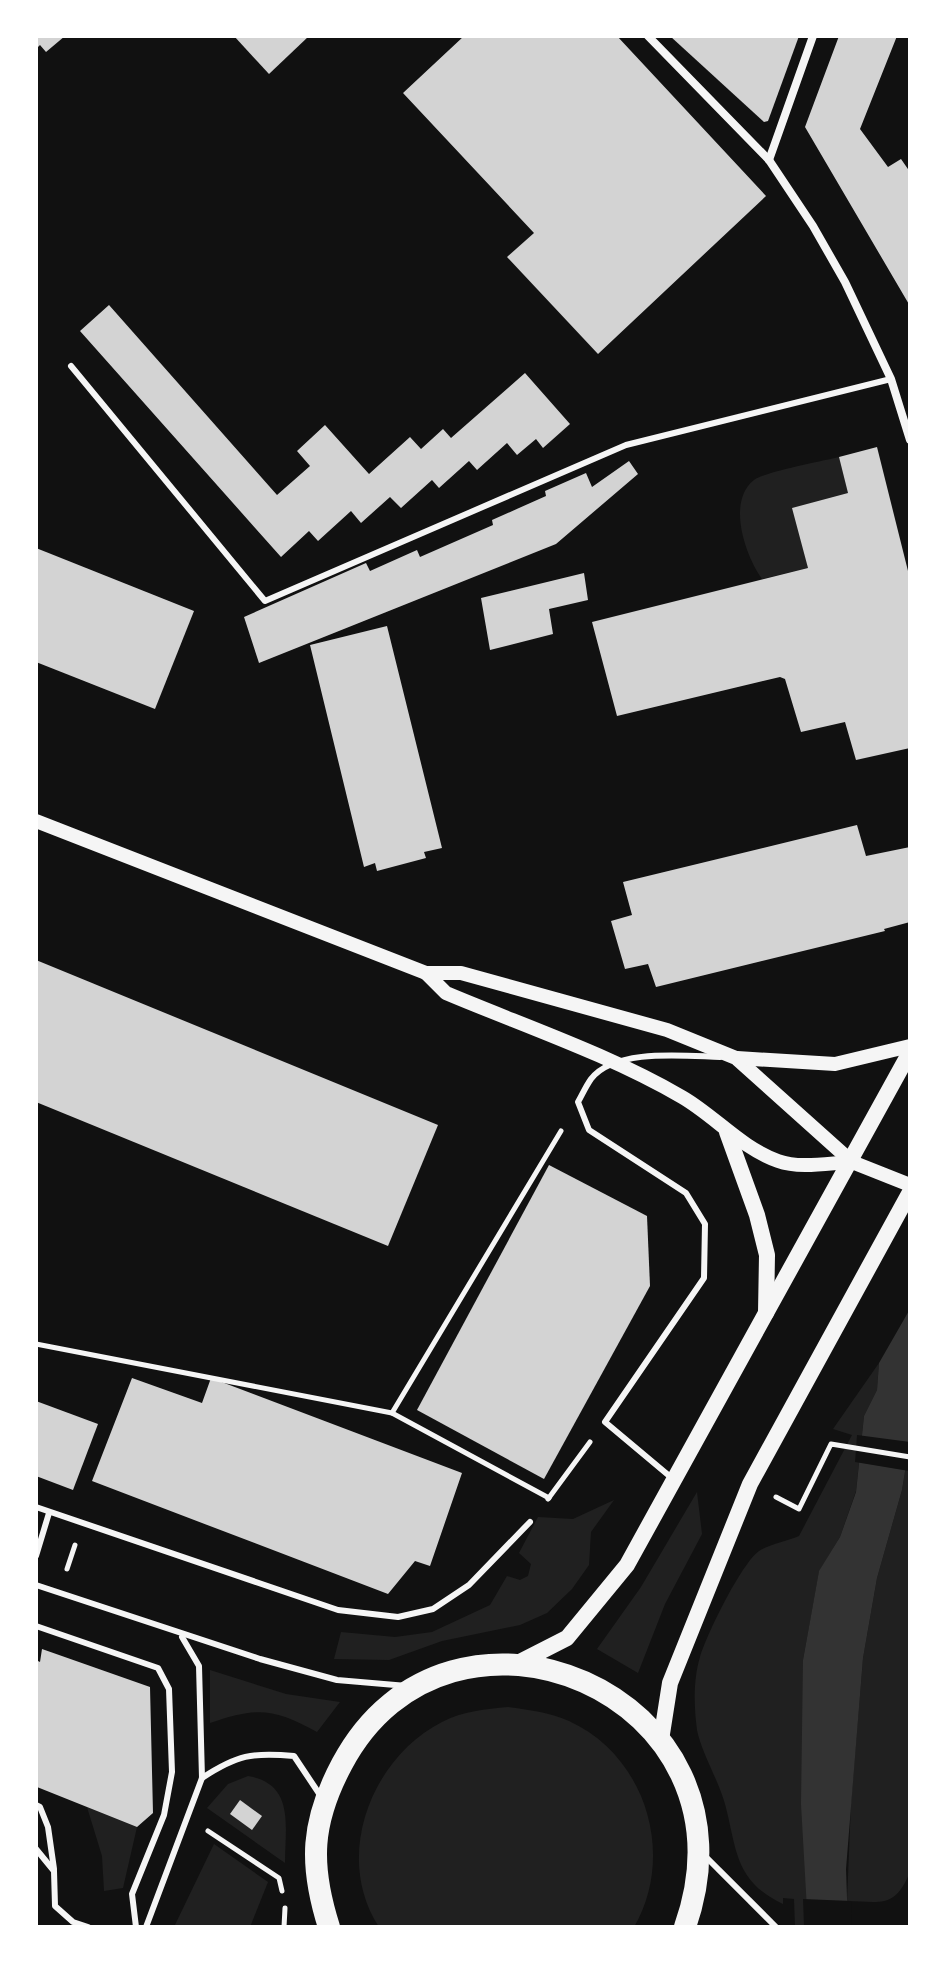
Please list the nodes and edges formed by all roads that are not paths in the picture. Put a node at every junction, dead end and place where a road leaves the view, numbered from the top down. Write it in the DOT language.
graph roads {
  1 [pos="648,36"];
  2 [pos="813,36"];
  3 [pos="769,160"];
  4 [pos="71,366"];
  5 [pos="891,379"];
  6 [pos="910,440"];
  7 [pos="36,821"];
  8 [pos="426,973"];
  9 [pos="910,1049"];
  10 [pos="736,1058"];
  11 [pos="613,1063"];
  12 [pos="727,1132"];
  13 [pos="852,1162"];
  14 [pos="910,1185"];
  15 [pos="910,1192"];
  16 [pos="766,1314"];
  17 [pos="675,1481"];
  18 [pos="36,1507"];
  19 [pos="49,1513"];
  20 [pos="530,1522"];
  21 [pos="36,1556"];
  22 [pos="36,1585"];
  23 [pos="36,1626"];
  24 [pos="182,1636"];
  25 [pos="518,1663"];
  26 [pos="415,1687"];
  27 [pos="661,1740"];
  28 [pos="202,1778"];
  29 [pos="323,1800"];
  30 [pos="36,1805"];
  31 [pos="36,1849"];
  32 [pos="700,1850"];
  33 [pos="54,1871"];
  34 [pos="88,1927"];
  35 [pos="136,1927"];
  36 [pos="146,1927"];
  37 [pos="329,1927"];
  38 [pos="685,1927"];
  39 [pos="776,1927"];
  1 -- 3 [label="street"];
  2 -- 3 [label="street"];
  3 -- 5 [label="street"];
  4 -- 5 [label="lane"];
  5 -- 6 [label="street"];
  7 -- 8 [label="street"];
  8 -- 10 [label="street"];
  8 -- 11 [label="street"];
  9 -- 10 [label="street"];
  9 -- 13 [label="main road"];
  10 -- 11 [label="lane"];
  10 -- 13 [label="street"];
  11 -- 12 [label="street"];
  11 -- 17 [label="lane"];
  12 -- 13 [label="street"];
  12 -- 16 [label="main road"];
  13 -- 14 [label="street"];
  13 -- 16 [label="main road"];
  15 -- 27 [label="main road"];
  16 -- 17 [label="main road"];
  17 -- 25 [label="main road"];
  18 -- 19 [label="lane"];
  19 -- 20 [label="lane"];
  19 -- 21 [label="lane"];
  22 -- 24 [label="lane"];
  23 -- 35 [label="lane"];
  24 -- 26 [label="lane"];
  24 -- 28 [label="lane"];
  25 -- 26 [label="highway"];
  25 -- 27 [label="highway"];
  26 -- 29 [label="highway"];
  27 -- 32 [label="highway"];
  28 -- 29 [label="lane"];
  28 -- 36 [label="lane"];
  29 -- 37 [label="highway"];
  30 -- 33 [label="lane"];
  31 -- 33 [label="lane"];
  32 -- 38 [label="highway"];
  32 -- 39 [label="lane"];
  33 -- 34 [label="lane"];
}
